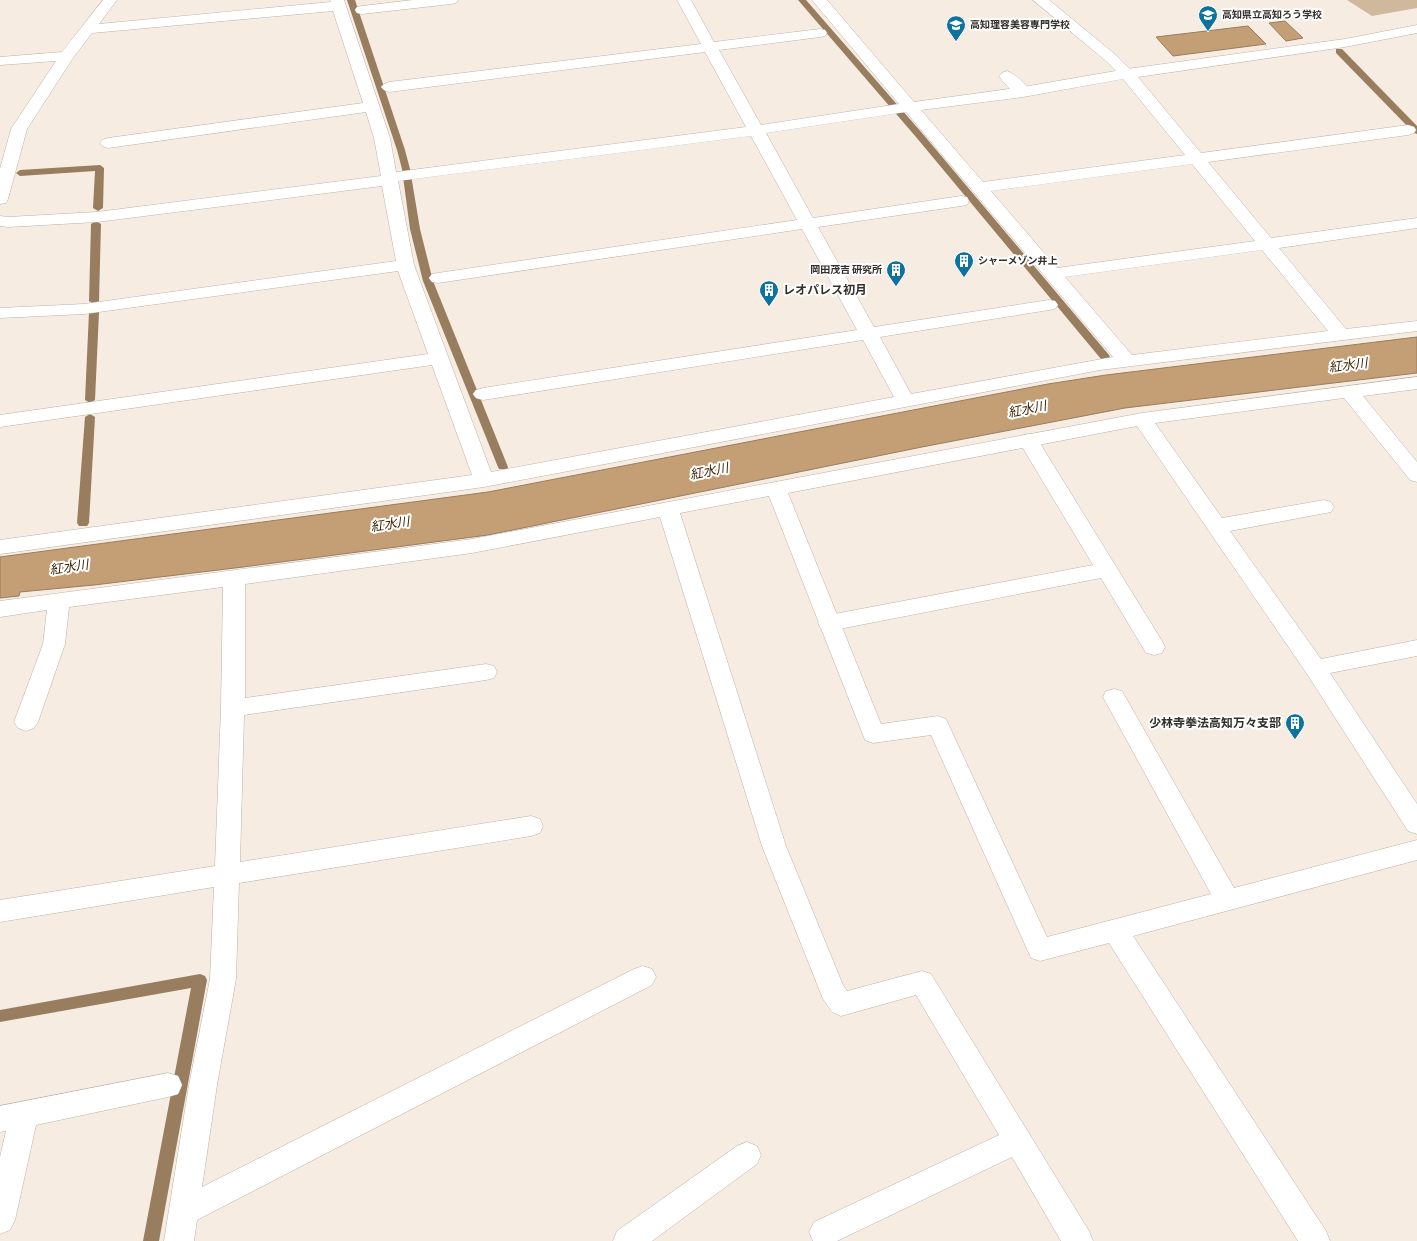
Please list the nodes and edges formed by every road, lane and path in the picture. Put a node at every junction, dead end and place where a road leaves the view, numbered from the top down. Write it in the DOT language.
graph roads {
  1 [pos="110,0"];
  2 [pos="451,0"];
  3 [pos="684,0"];
  4 [pos="819,0"];
  5 [pos="1040,0"];
  6 [pos="338,3"];
  7 [pos="362,10"];
  8 [pos="88,29"];
  9 [pos="1417,29"];
  10 [pos="820,33"];
  11 [pos="710,47"];
  12 [pos="67,56"];
  13 [pos="0,61"];
  14 [pos="1126,74"];
  15 [pos="1007,76"];
  16 [pos="389,87"];
  17 [pos="1023,92"];
  18 [pos="371,107"];
  19 [pos="900,108"];
  20 [pos="757,130"];
  21 [pos="1408,130"];
  22 [pos="108,142"];
  23 [pos="1196,158"];
  24 [pos="400,176"];
  25 [pos="979,188"];
  26 [pos="0,198"];
  27 [pos="961,201"];
  28 [pos="0,221"];
  29 [pos="1417,223"];
  30 [pos="809,224"];
  31 [pos="1267,244"];
  32 [pos="405,265"];
  33 [pos="1052,274"];
  34 [pos="438,278"];
  35 [pos="1049,305"];
  36 [pos="0,313"];
  37 [pos="1417,326"];
  38 [pos="870,335"];
  39 [pos="1342,336"];
  40 [pos="439,358"];
  41 [pos="1127,361"];
  42 [pos="1417,383"];
  43 [pos="1349,392"];
  44 [pos="483,394"];
  45 [pos="906,401"];
  46 [pos="1142,418"];
  47 [pos="0,421"];
  48 [pos="1028,440"];
  49 [pos="1417,475"];
  50 [pos="484,480"];
  51 [pos="776,488"];
  52 [pos="1324,507"];
  53 [pos="668,509"];
  54 [pos="1218,526"];
  55 [pos="0,547"];
  56 [pos="1107,570"];
  57 [pos="234,577"];
  58 [pos="59,603"];
  59 [pos="0,610"];
  60 [pos="829,623"];
  61 [pos="1154,647"];
  62 [pos="1417,648"];
  63 [pos="1314,668"];
  64 [pos="486,672"];
  65 [pos="1114,697"];
  66 [pos="233,708"];
  67 [pos="26,722"];
  68 [pos="1417,824"];
  69 [pos="531,826"];
  70 [pos="1417,850"];
  71 [pos="227,874"];
  72 [pos="1228,901"];
  73 [pos="0,911"];
  74 [pos="1115,930"];
  75 [pos="644,977"];
  76 [pos="187,1085"];
  77 [pos="12,1117"];
  78 [pos="1018,1140"];
  79 [pos="747,1155"];
  80 [pos="183,1212"];
  81 [pos="0,1220"];
  82 [pos="824,1232"];
  83 [pos="179,1241"];
  84 [pos="628,1241"];
  85 [pos="1078,1241"];
  86 [pos="1315,1241"];
  1 -- 8 [label="street"];
  2 -- 7 [label="street"];
  3 -- 11 [label="street"];
  4 -- 19 [label="street"];
  5 -- 14 [label="street"];
  6 -- 8 [label="street"];
  6 -- 18 [label="street"];
  8 -- 12 [label="street"];
  9 -- 14 [label="street"];
  10 -- 11 [label="street"];
  11 -- 16 [label="street"];
  11 -- 20 [label="street"];
  12 -- 13 [label="street"];
  12 -- 26 [label="street"];
  14 -- 17 [label="street"];
  14 -- 23 [label="street"];
  15 -- 17 [label="street"];
  17 -- 19 [label="street"];
  18 -- 22 [label="street"];
  18 -- 24 [label="street"];
  19 -- 20 [label="street"];
  19 -- 25 [label="street"];
  20 -- 24 [label="street"];
  20 -- 30 [label="street"];
  21 -- 23 [label="street"];
  23 -- 25 [label="street"];
  23 -- 31 [label="street"];
  24 -- 28 [label="street"];
  24 -- 32 [label="street"];
  25 -- 33 [label="street"];
  27 -- 30 [label="street"];
  29 -- 31 [label="street"];
  30 -- 34 [label="street"];
  30 -- 38 [label="street"];
  31 -- 33 [label="street"];
  31 -- 39 [label="street"];
  32 -- 36 [label="street"];
  32 -- 40 [label="street"];
  33 -- 41 [label="street"];
  35 -- 38 [label="street"];
  37 -- 39 [label="street"];
  38 -- 44 [label="street"];
  38 -- 45 [label="street"];
  39 -- 41 [label="street"];
  40 -- 47 [label="street"];
  40 -- 50 [label="street"];
  41 -- 45 [label="street"];
  42 -- 43 [label="street"];
  43 -- 46 [label="street"];
  43 -- 49 [label="street"];
  45 -- 50 [label="street"];
  46 -- 48 [label="street"];
  46 -- 54 [label="street"];
  48 -- 51 [label="street"];
  48 -- 56 [label="street"];
  50 -- 55 [label="street"];
  51 -- 53 [label="street"];
  51 -- 60 [label="street"];
  52 -- 54 [label="street"];
  53 -- 57 [label="street"];
  53 -- 78 [label="street"];
  54 -- 63 [label="street"];
  56 -- 60 [label="street"];
  56 -- 61 [label="street"];
  57 -- 58 [label="street"];
  57 -- 66 [label="street"];
  58 -- 59 [label="street"];
  58 -- 67 [label="street"];
  60 -- 74 [label="street"];
  62 -- 63 [label="street"];
  63 -- 68 [label="street"];
  64 -- 66 [label="street"];
  65 -- 72 [label="street"];
  66 -- 71 [label="street"];
  69 -- 71 [label="street"];
  70 -- 72 [label="street"];
  71 -- 73 [label="street"];
  71 -- 76 [label="street"];
  72 -- 74 [label="street"];
  74 -- 86 [label="street"];
  75 -- 80 [label="street"];
  76 -- 77 [label="street"];
  76 -- 80 [label="street"];
  77 -- 81 [label="street"];
  78 -- 82 [label="street"];
  78 -- 85 [label="street"];
  79 -- 84 [label="street"];
  80 -- 83 [label="street"];
}
